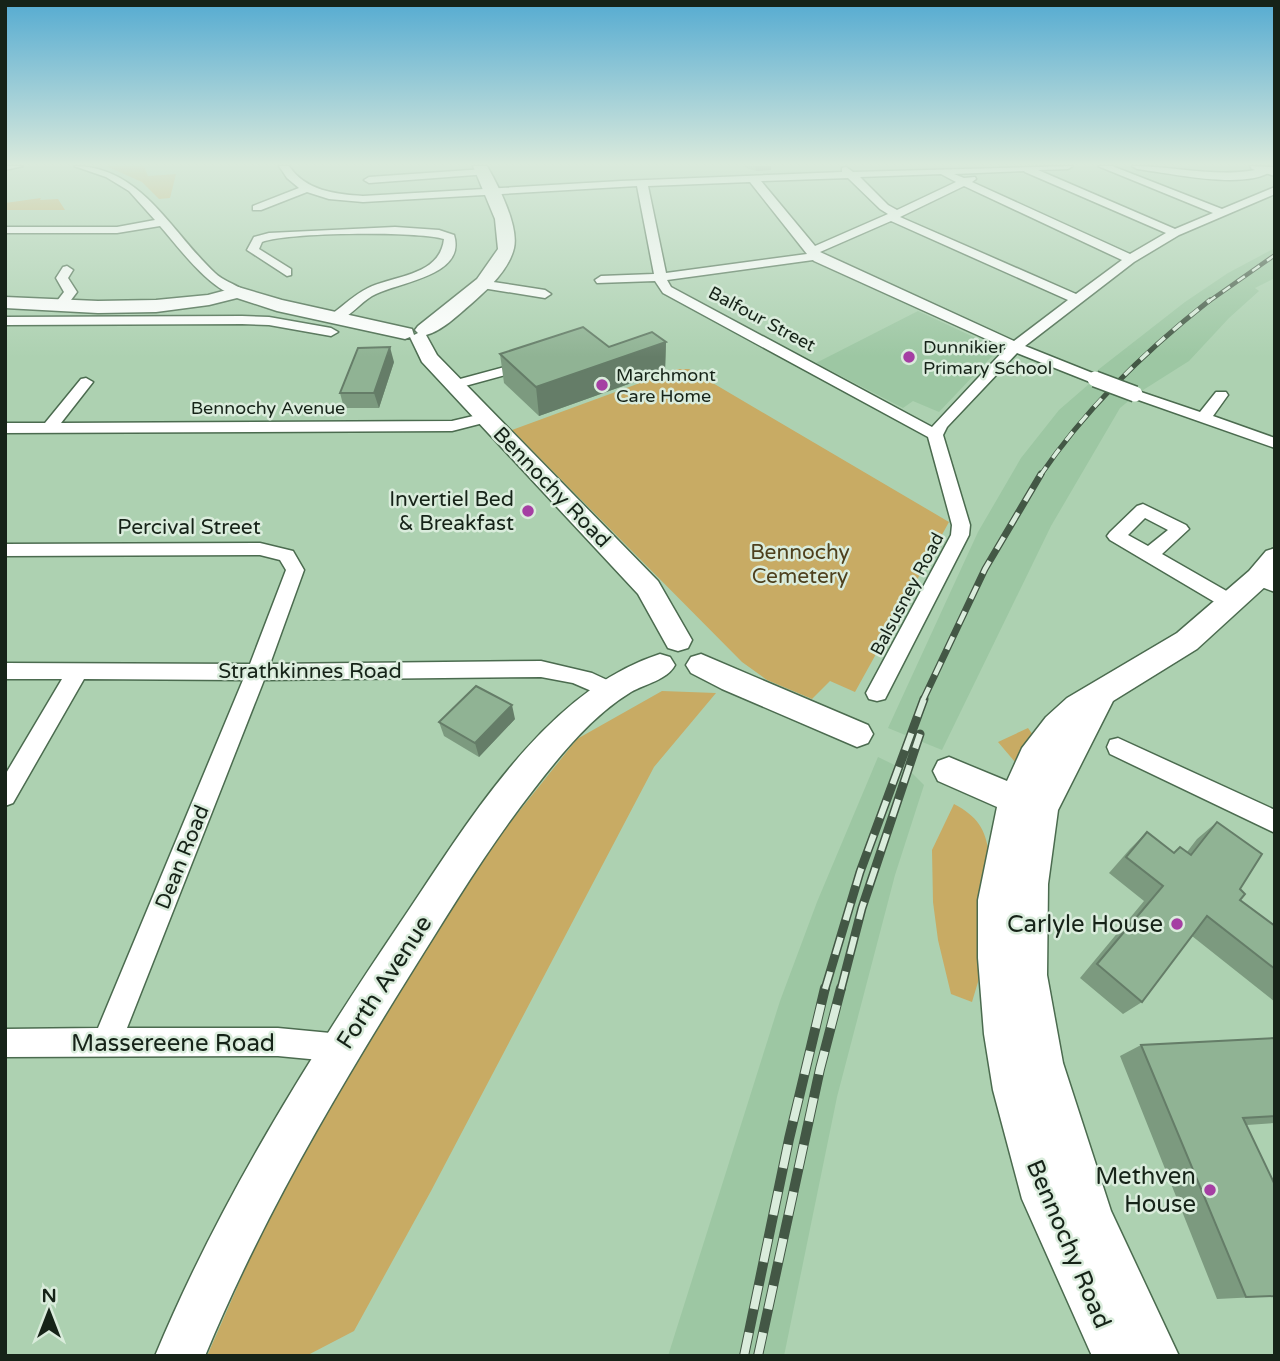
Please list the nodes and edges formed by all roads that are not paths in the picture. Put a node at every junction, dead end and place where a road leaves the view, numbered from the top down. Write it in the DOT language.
graph roads {
  1 [pos="5,230"];
  2 [pos="120,230"];
  3 [pos="169,230"];
  4 [pos="505,230"];
  5 [pos="651,230"];
  6 [pos="794,230"];
  7 [pos="863,230"];
  8 [pos="926,230"];
  9 [pos="1065,230"];
  10 [pos="1167,230"];
  11 [pos="1183,230"];
  12 [pos="1175,233"];
  13 [pos="814,255"];
  14 [pos="1130,259"];
  15 [pos="66,270"];
  16 [pos="287,272"];
  17 [pos="661,277"];
  18 [pos="601,280"];
  19 [pos="480,284"];
  20 [pos="237,292"];
  21 [pos="545,293"];
  22 [pos="1079,300"];
  23 [pos="5,302"];
  24 [pos="60,305"];
  25 [pos="151,314"];
  26 [pos="5,321"];
  27 [pos="334,324"];
  28 [pos="416,334"];
  29 [pos="1015,347"];
  30 [pos="541,360"];
  31 [pos="86,382"];
  32 [pos="454,385"];
  33 [pos="1221,395"];
  34 [pos="486,418"];
  35 [pos="1203,418"];
  36 [pos="5,428"];
  37 [pos="49,428"];
  38 [pos="935,435"];
  39 [pos="1275,443"];
  40 [pos="5,550"];
  41 [pos="1149,555"];
  42 [pos="1269,573"];
  43 [pos="1230,602"];
  44 [pos="678,640"];
  45 [pos="660,664"];
  46 [pos="701,665"];
  47 [pos="5,671"];
  48 [pos="78,671"];
  49 [pos="257,673"];
  50 [pos="610,691"];
  51 [pos="877,693"];
  52 [pos="857,734"];
  53 [pos="1118,747"];
  54 [pos="949,771"];
  55 [pos="5,796"];
  56 [pos="1028,805"];
  57 [pos="1275,822"];
  58 [pos="107,1042"];
  59 [pos="5,1043"];
  60 [pos="341,1048"];
  61 [pos="180,1356"];
  62 [pos="1118,1356"];
  63 [pos="1154,1356"];
  1 -- 2 [label="street"];
  3 -- 20 [label="street"];
  4 -- 19 [label="street"];
  5 -- 17 [label="street"];
  6 -- 13 [label="street"];
  7 -- 13 [label="street"];
  8 -- 22 [label="street"];
  9 -- 14 [label="street"];
  10 -- 12 [label="street"];
  11 -- 12 [label="street"];
  12 -- 14 [label="street"];
  13 -- 17 [label="street"];
  13 -- 29 [label="street"];
  14 -- 22 [label="street"];
  15 -- 24 [label="street"];
  16 -- 27 [label="street"];
  17 -- 18 [label="street"];
  17 -- 38 [label="street, Balfour Street"];
  19 -- 21 [label="street"];
  19 -- 28 [label="street"];
  20 -- 25 [label="street"];
  20 -- 27 [label="street"];
  22 -- 29 [label="street"];
  23 -- 24 [label="street"];
  24 -- 25 [label="street"];
  25 -- 26 [label="street"];
  25 -- 27 [label="street"];
  27 -- 28 [label="street"];
  28 -- 32 [label="street, Bennochy Road"];
  29 -- 35 [label="street, bridge"];
  29 -- 38 [label="street"];
  30 -- 32 [label="street"];
  31 -- 37 [label="street"];
  32 -- 34 [label="street, Bennochy Road"];
  33 -- 35 [label="street"];
  34 -- 37 [label="street, Bennochy Avenue"];
  34 -- 44 [label="street, Bennochy Road"];
  35 -- 39 [label="street"];
  36 -- 37 [label="street, Bennochy Avenue"];
  38 -- 51 [label="street, Balsusney Road"];
  40 -- 49 [label="street, Percival Street"];
  41 -- 43 [label="street"];
  42 -- 43 [label="street"];
  43 -- 56 [label="street, Bennochy Road"];
  44 -- 45 [label="street"];
  44 -- 46 [label="street"];
  45 -- 46 [label="street"];
  45 -- 50 [label="street, Forth Avenue"];
  46 -- 52 [label="street"];
  47 -- 48 [label="street, Strathkinnes Road"];
  48 -- 49 [label="street, Strathkinnes Road"];
  48 -- 55 [label="street"];
  49 -- 50 [label="street, Strathkinnes Road"];
  49 -- 58 [label="street, Dean Road"];
  50 -- 60 [label="street, Forth Avenue"];
  53 -- 57 [label="street"];
  54 -- 56 [label="street"];
  56 -- 62 [label="street, Bennochy Road"];
  56 -- 63 [label="street, Bennochy Road"];
  58 -- 59 [label="street, Massereene Road"];
  58 -- 60 [label="street, Massereene Road"];
  60 -- 61 [label="street, Forth Avenue"];
}
